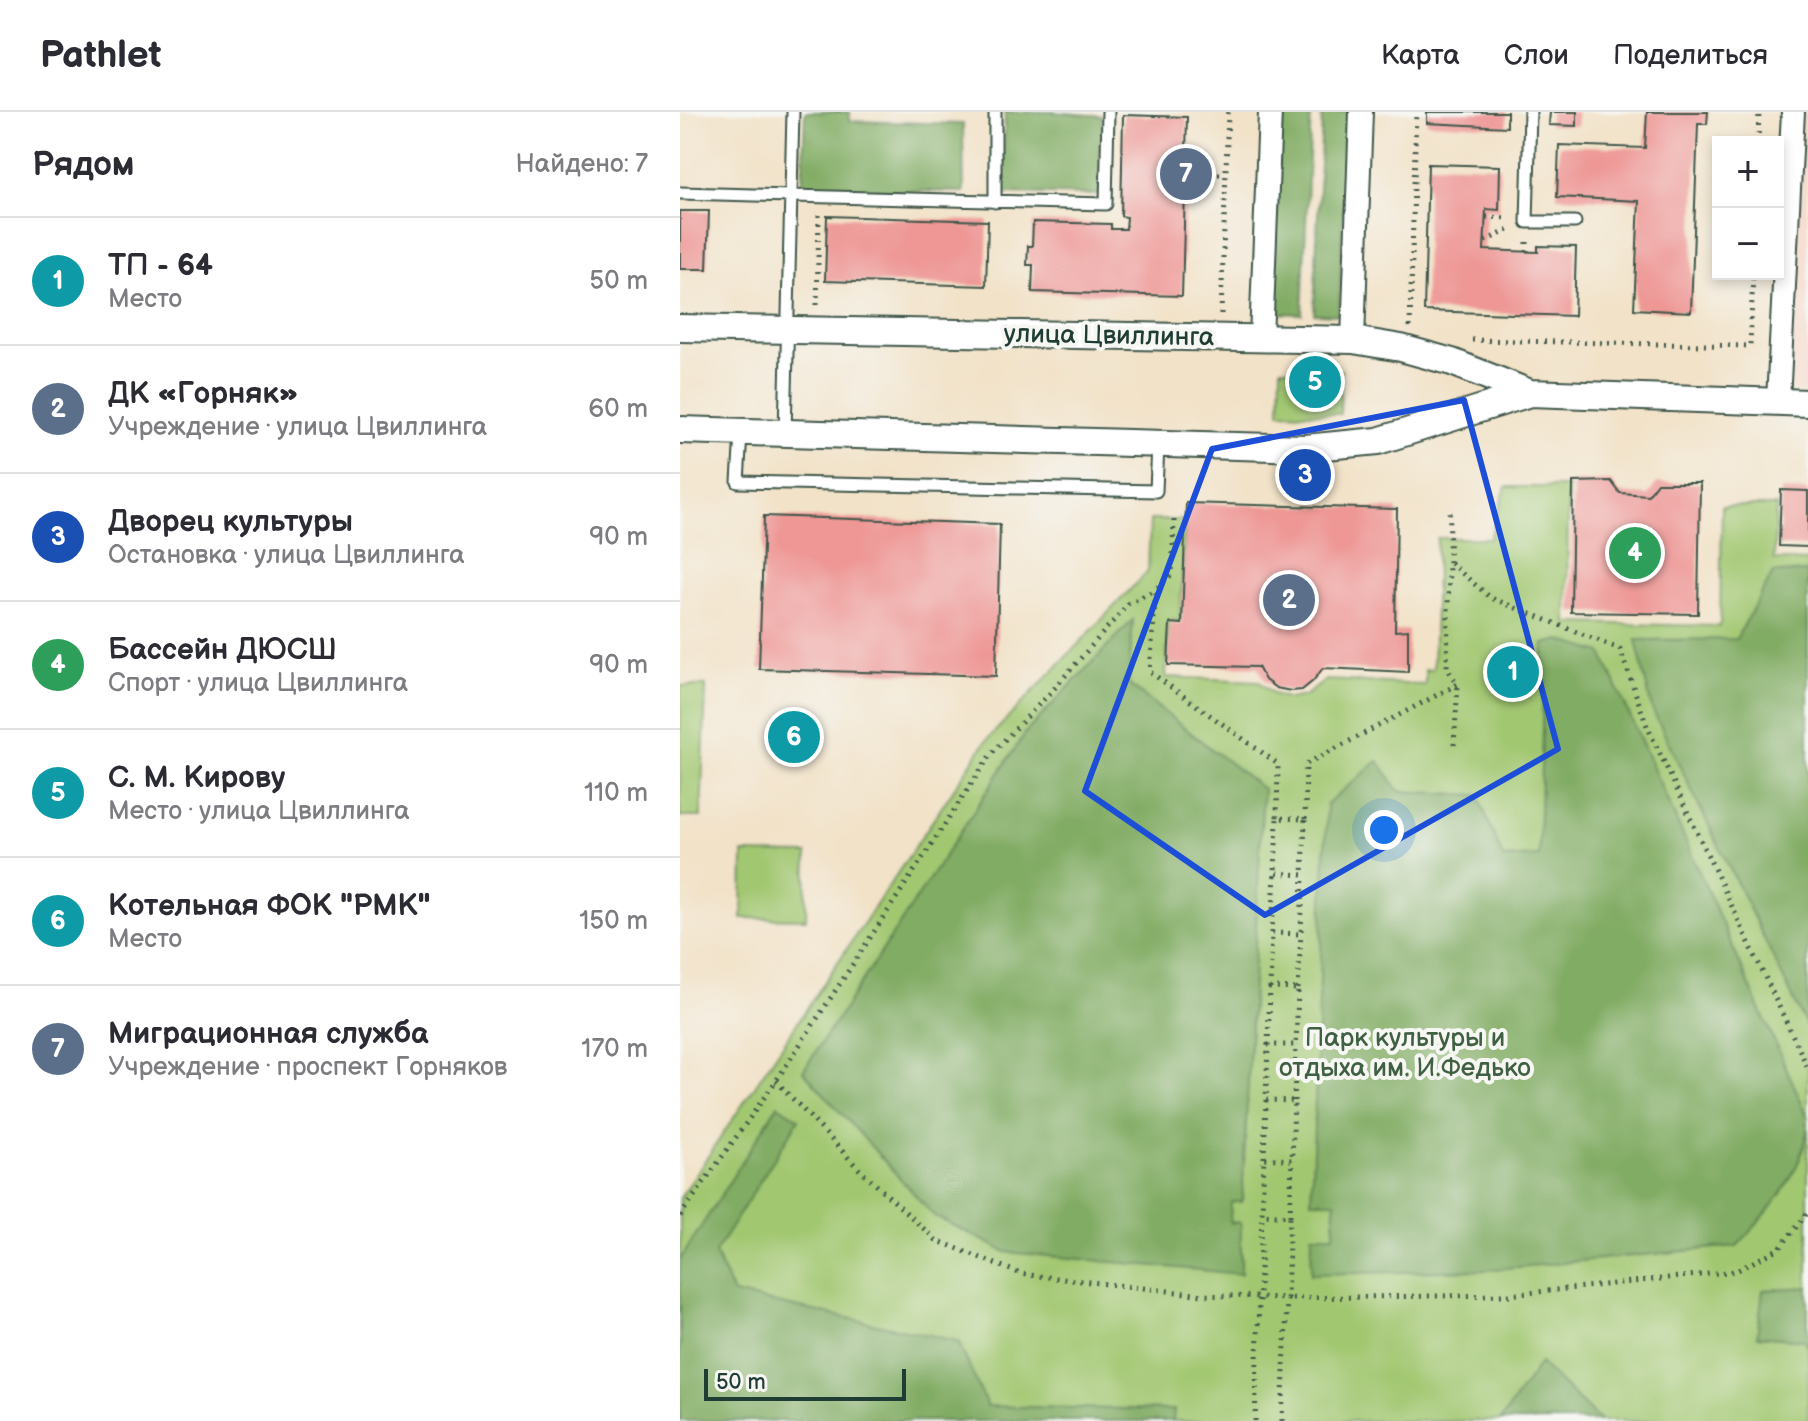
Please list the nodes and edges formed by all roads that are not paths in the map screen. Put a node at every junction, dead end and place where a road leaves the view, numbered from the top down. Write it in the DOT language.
graph roads {
  1 [pos="793,112"];
  2 [pos="995,112"];
  3 [pos="1108,112"];
  4 [pos="1270,112"];
  5 [pos="1361,112"];
  6 [pos="1530,112"];
  7 [pos="1793,112"];
  8 [pos="680,193"];
  9 [pos="791,197"];
  10 [pos="995,202"];
  11 [pos="1575,222"];
  12 [pos="788,317"];
  13 [pos="680,328"];
  14 [pos="1261,339"];
  15 [pos="1353,340"];
  16 [pos="1530,393"];
  17 [pos="1778,401"];
  18 [pos="1808,403"];
  19 [pos="680,430"];
  20 [pos="741,432"];
  21 [pos="785,434"];
  22 [pos="1158,444"];
  1 -- 9 [label="lane"];
  2 -- 10 [label="lane"];
  3 -- 10 [label="lane"];
  4 -- 14 [label="street"];
  5 -- 15 [label="street"];
  6 -- 11 [label="lane"];
  7 -- 17 [label="street"];
  8 -- 9 [label="lane"];
  9 -- 10 [label="lane"];
  9 -- 12 [label="lane"];
  12 -- 13 [label="street, улица Цвиллинга"];
  12 -- 14 [label="street, улица Цвиллинга"];
  12 -- 21 [label="lane"];
  14 -- 15 [label="street, улица Цвиллинга"];
  15 -- 16 [label="street, улица Цвиллинга"];
  16 -- 17 [label="street, улица Цвиллинга"];
  16 -- 22 [label="street, улица Цвиллинга"];
  17 -- 18 [label="street, улица Цвиллинга"];
  19 -- 20 [label="street, улица Цвиллинга"];
  20 -- 21 [label="street, улица Цвиллинга"];
  20 -- 22 [label="lane"];
  21 -- 22 [label="street, улица Цвиллинга"];
}
